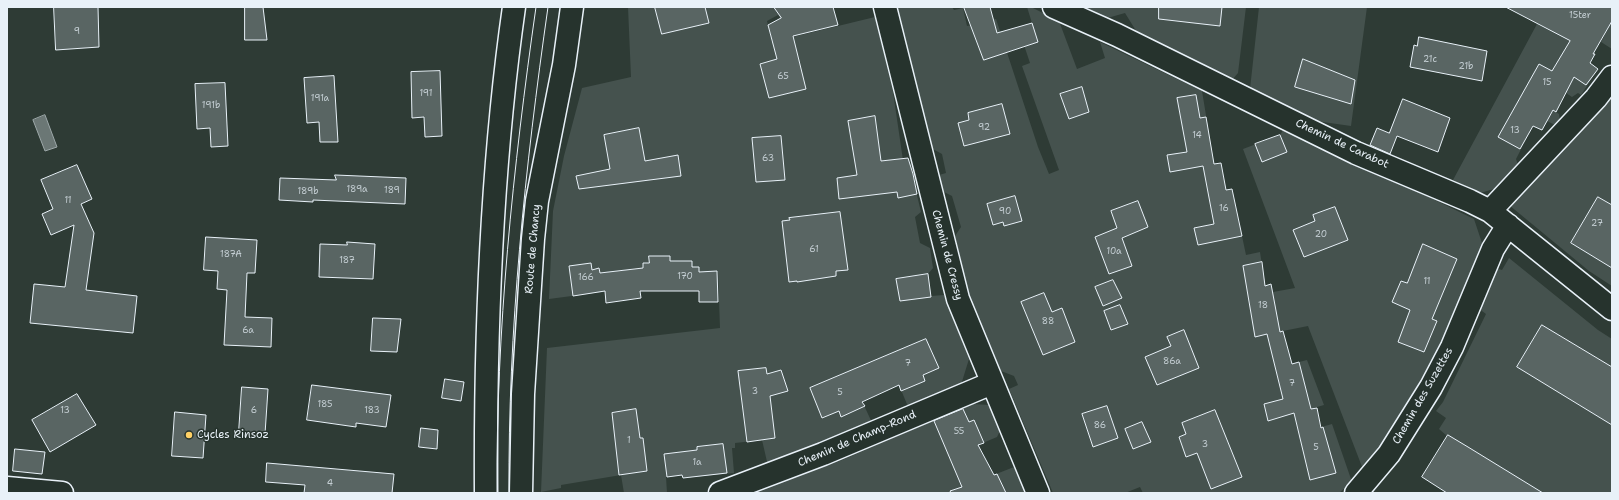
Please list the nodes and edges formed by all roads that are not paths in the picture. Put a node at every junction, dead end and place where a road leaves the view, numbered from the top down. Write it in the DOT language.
graph roads {
  1 [pos="514,7"];
  2 [pos="572,7"];
  3 [pos="885,7"];
  4 [pos="1054,7"];
  5 [pos="1612,77"];
  6 [pos="1490,211"];
  7 [pos="1508,226"];
  8 [pos="1612,309"];
  9 [pos="992,383"];
  10 [pos="7,488"];
  11 [pos="62,493"];
  12 [pos="486,493"];
  13 [pos="521,493"];
  14 [pos="720,493"];
  15 [pos="1038,493"];
  16 [pos="1356,493"];
  1 -- 12 [label="street"];
  2 -- 13 [label="street, Route de Chancy"];
  3 -- 9 [label="street, Chemin de Cressy"];
  4 -- 6 [label="street, Chemin de Carabot"];
  5 -- 6 [label="street"];
  6 -- 7 [label="street, Chemin de Carabot"];
  7 -- 8 [label="street, Chemin de Carabot"];
  7 -- 16 [label="street, Chemin des Suzettes"];
  9 -- 14 [label="street, Chemin de Champ-Rond"];
  9 -- 15 [label="street, Chemin de Cressy"];
  10 -- 11 [label="street"];
}
